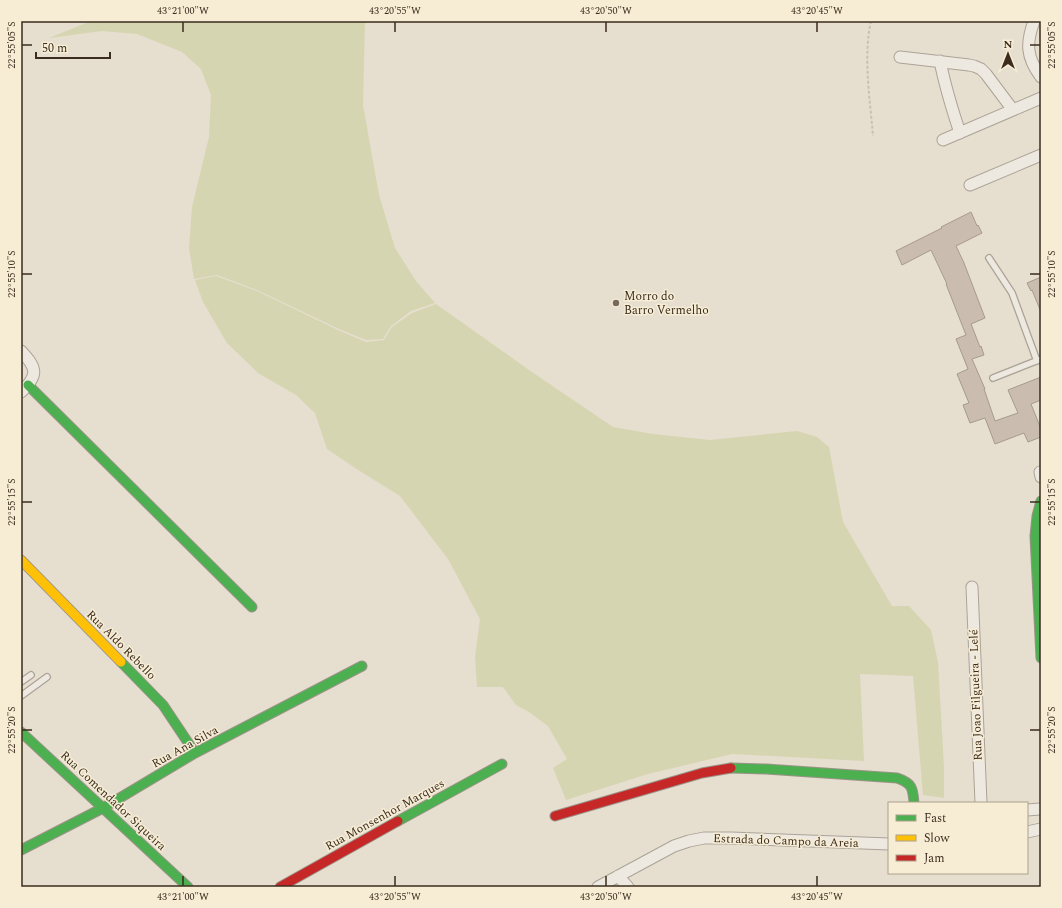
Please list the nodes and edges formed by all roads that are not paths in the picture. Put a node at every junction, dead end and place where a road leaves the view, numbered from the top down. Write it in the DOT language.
graph roads {
  1 [pos="1034,21"];
  2 [pos="900,57"];
  3 [pos="940,61"];
  4 [pos="1041,77"];
  5 [pos="1041,98"];
  6 [pos="1013,110"];
  7 [pos="960,133"];
  8 [pos="943,140"];
  9 [pos="1041,155"];
  10 [pos="970,185"];
  11 [pos="989,258"];
  12 [pos="21,351"];
  13 [pos="1039,360"];
  14 [pos="993,378"];
  15 [pos="24,388"];
  16 [pos="1041,501"];
  17 [pos="21,560"];
  18 [pos="972,587"];
  19 [pos="252,607"];
  20 [pos="1041,658"];
  21 [pos="362,666"];
  22 [pos="30,675"];
  23 [pos="47,677"];
  24 [pos="21,682"];
  25 [pos="21,696"];
  26 [pos="21,732"];
  27 [pos="195,754"];
  28 [pos="502,764"];
  29 [pos="914,802"];
  30 [pos="981,802"];
  31 [pos="103,808"];
  32 [pos="1028,810"];
  33 [pos="1041,811"];
  34 [pos="555,816"];
  35 [pos="1041,829"];
  36 [pos="1028,832"];
  37 [pos="888,844"];
  38 [pos="21,850"];
  39 [pos="618,876"];
  40 [pos="188,887"];
  41 [pos="280,887"];
  42 [pos="598,887"];
  43 [pos="628,887"];
  1 -- 4 [label="street"];
  2 -- 3 [label="street"];
  3 -- 6 [label="street"];
  3 -- 7 [label="street"];
  5 -- 6 [label="street"];
  6 -- 7 [label="street"];
  7 -- 8 [label="street"];
  9 -- 10 [label="street"];
  11 -- 13 [label="lane"];
  12 -- 15 [label="street"];
  13 -- 14 [label="lane"];
  15 -- 19 [label="street"];
  16 -- 20 [label="street"];
  17 -- 27 [label="street, Rua Aldo Rebello"];
  18 -- 30 [label="street, Rua Joao Filgueira - Lelé"];
  21 -- 27 [label="street, Rua Ana Silva"];
  22 -- 24 [label="lane"];
  23 -- 25 [label="lane"];
  26 -- 31 [label="street, Rua Comendador Siqueira"];
  27 -- 31 [label="street, Rua Ana Silva"];
  28 -- 41 [label="street, Rua Monsenhor Marques"];
  29 -- 34 [label="street"];
  31 -- 38 [label="street, Rua Ana Silva"];
  31 -- 40 [label="street, Rua Comendador Siqueira"];
  32 -- 33 [label="street"];
  35 -- 36 [label="street"];
  37 -- 39 [label="street, Estrada do Campo da Areia"];
  39 -- 42 [label="street, Estrada do Campo da Areia"];
  39 -- 43 [label="street"];
}
